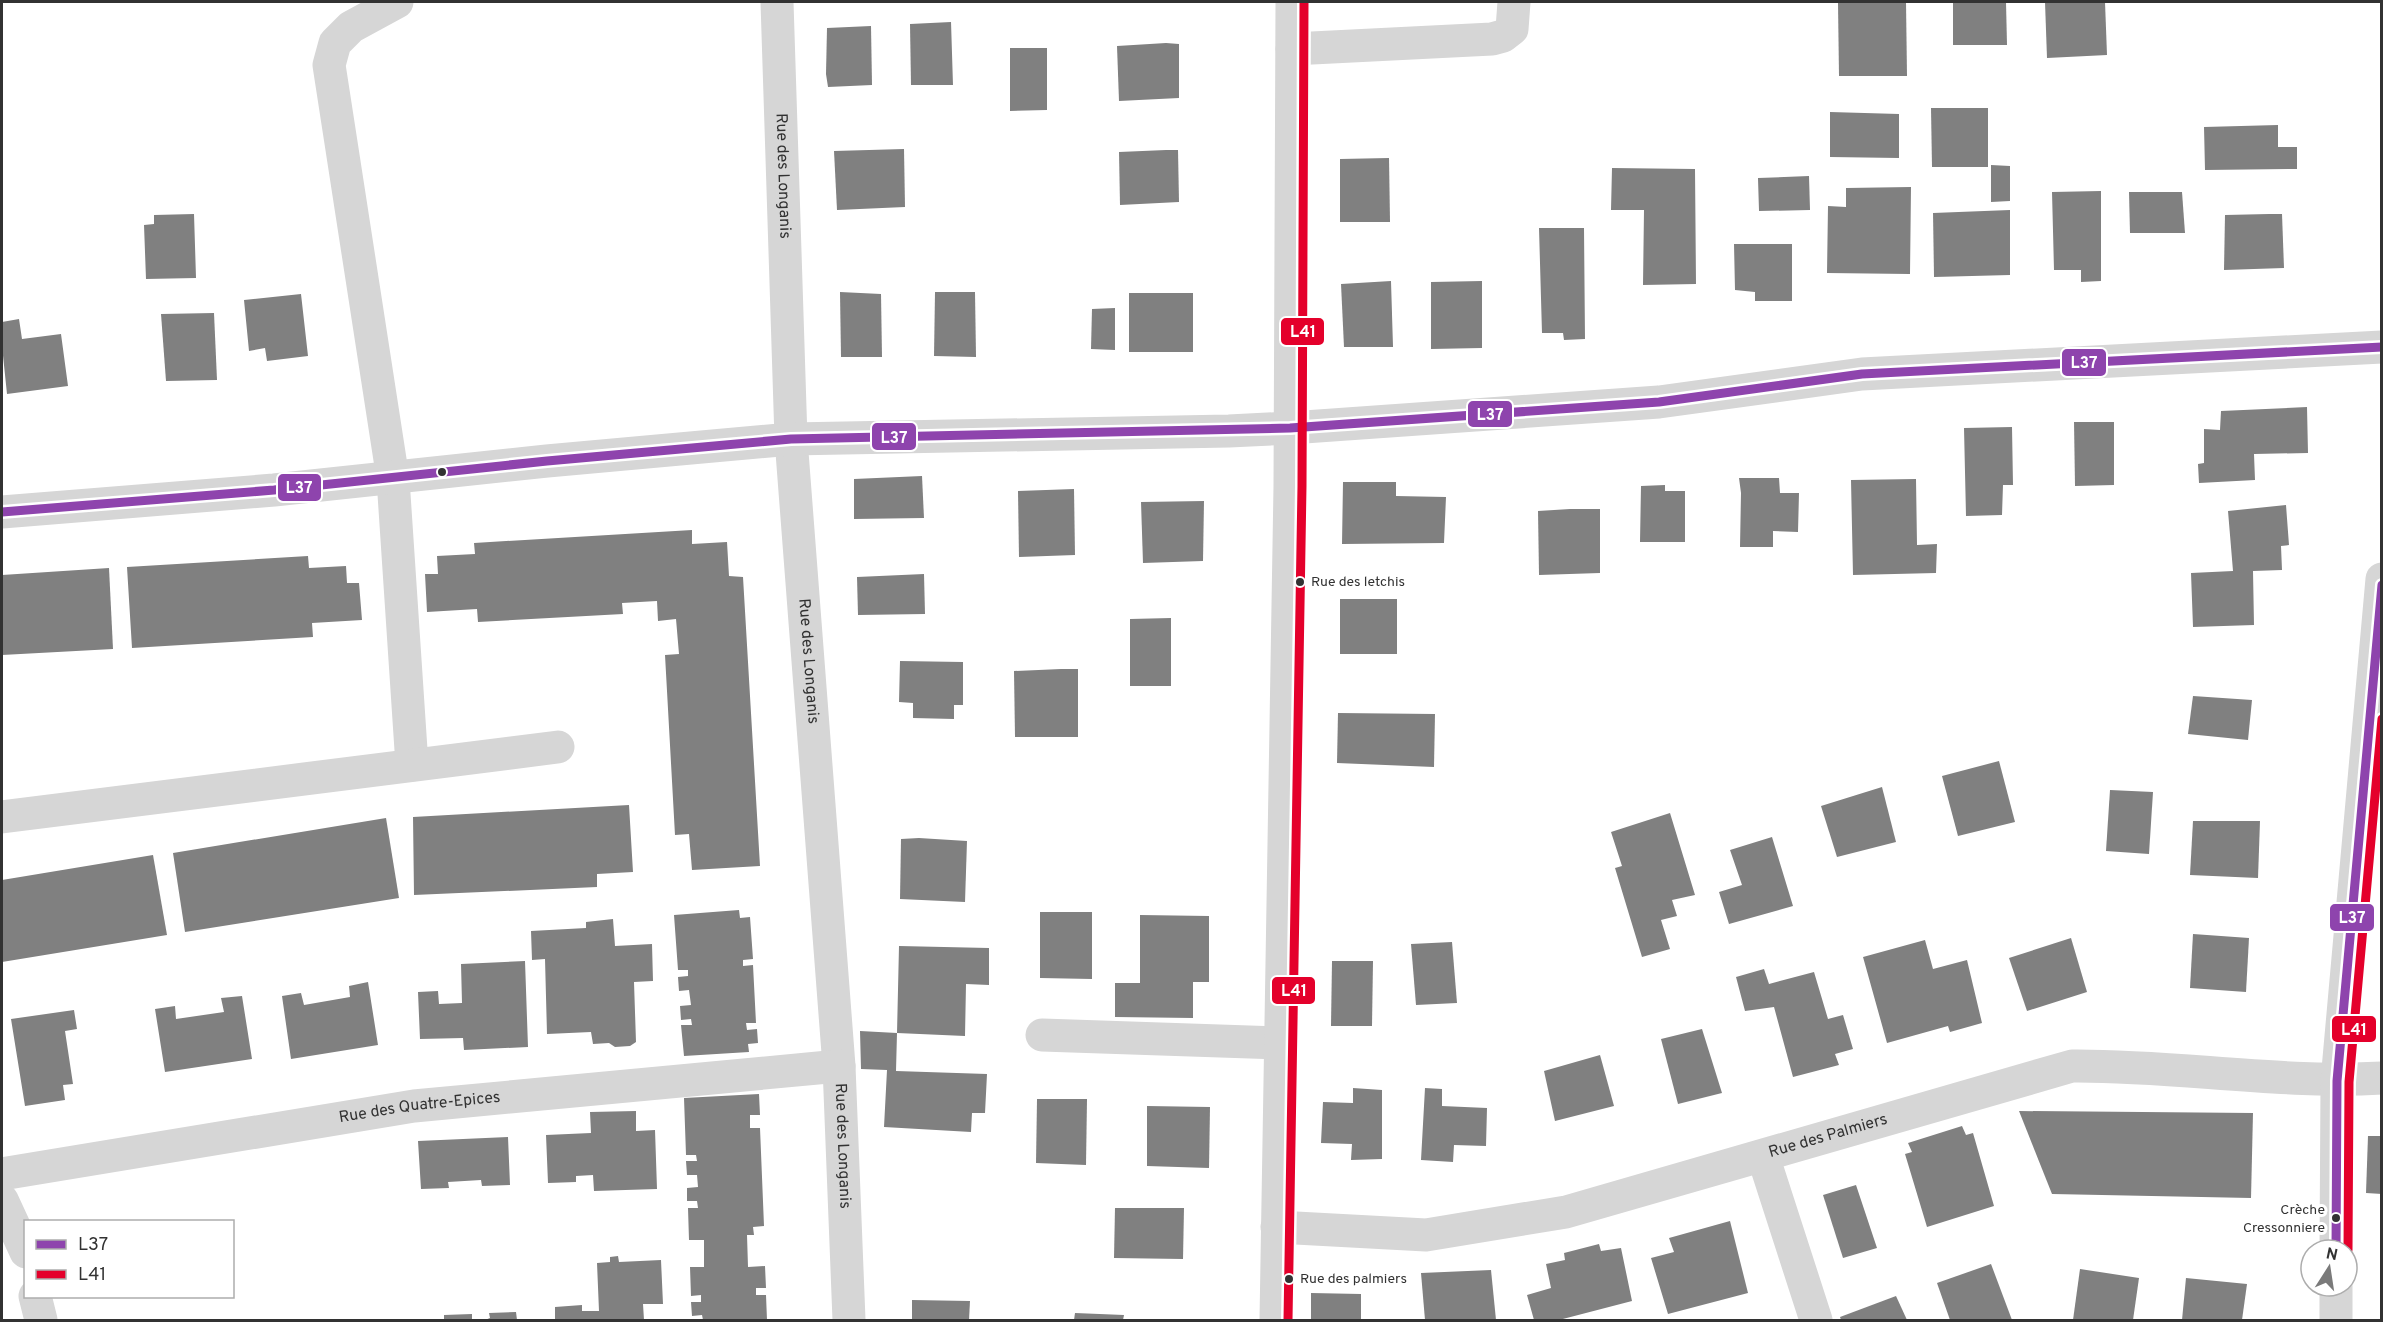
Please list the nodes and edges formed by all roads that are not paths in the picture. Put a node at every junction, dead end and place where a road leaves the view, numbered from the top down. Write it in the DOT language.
graph roads {
  1 [pos="397,2"];
  2 [pos="777,2"];
  3 [pos="1292,2"];
  4 [pos="1514,2"];
  5 [pos="1292,49"];
  6 [pos="2382,348"];
  7 [pos="1290,428"];
  8 [pos="791,439"];
  9 [pos="393,479"];
  10 [pos="2,512"];
  11 [pos="2382,579"];
  12 [pos="558,747"];
  13 [pos="412,765"];
  14 [pos="2,817"];
  15 [pos="1042,1035"];
  16 [pos="1281,1043"];
  17 [pos="840,1066"];
  18 [pos="2382,1078"];
  19 [pos="2337,1081"];
  20 [pos="1763,1156"];
  21 [pos="2,1174"];
  22 [pos="2,1200"];
  23 [pos="1277,1227"];
  24 [pos="2336,1238"];
  25 [pos="24,1248"];
  26 [pos="35,1298"];
  27 [pos="2336,1298"];
  28 [pos="40,1320"];
  29 [pos="849,1320"];
  30 [pos="1276,1320"];
  31 [pos="1816,1320"];
  32 [pos="2336,1320"];
  1 -- 9 [label="street"];
  2 -- 8 [label="street, Rue des Longanis"];
  3 -- 5 [label="street"];
  4 -- 5 [label="street"];
  5 -- 7 [label="street"];
  6 -- 7 [label="street"];
  7 -- 8 [label="street"];
  7 -- 16 [label="street"];
  8 -- 9 [label="street"];
  8 -- 17 [label="street, Rue des Longanis"];
  9 -- 10 [label="street"];
  9 -- 13 [label="street"];
  11 -- 19 [label="street"];
  12 -- 13 [label="street"];
  13 -- 14 [label="street"];
  15 -- 16 [label="street"];
  16 -- 23 [label="street"];
  17 -- 21 [label="street, Rue des Quatre-Epices"];
  17 -- 29 [label="street, Rue des Longanis"];
  18 -- 19 [label="street, Rue des Palmiers"];
  19 -- 20 [label="street, Rue des Palmiers"];
  19 -- 24 [label="street"];
  20 -- 23 [label="street, Rue des Palmiers"];
  20 -- 31 [label="street"];
  22 -- 25 [label="street"];
  23 -- 30 [label="street"];
  26 -- 28 [label="street"];
  27 -- 32 [label="street"];
}
